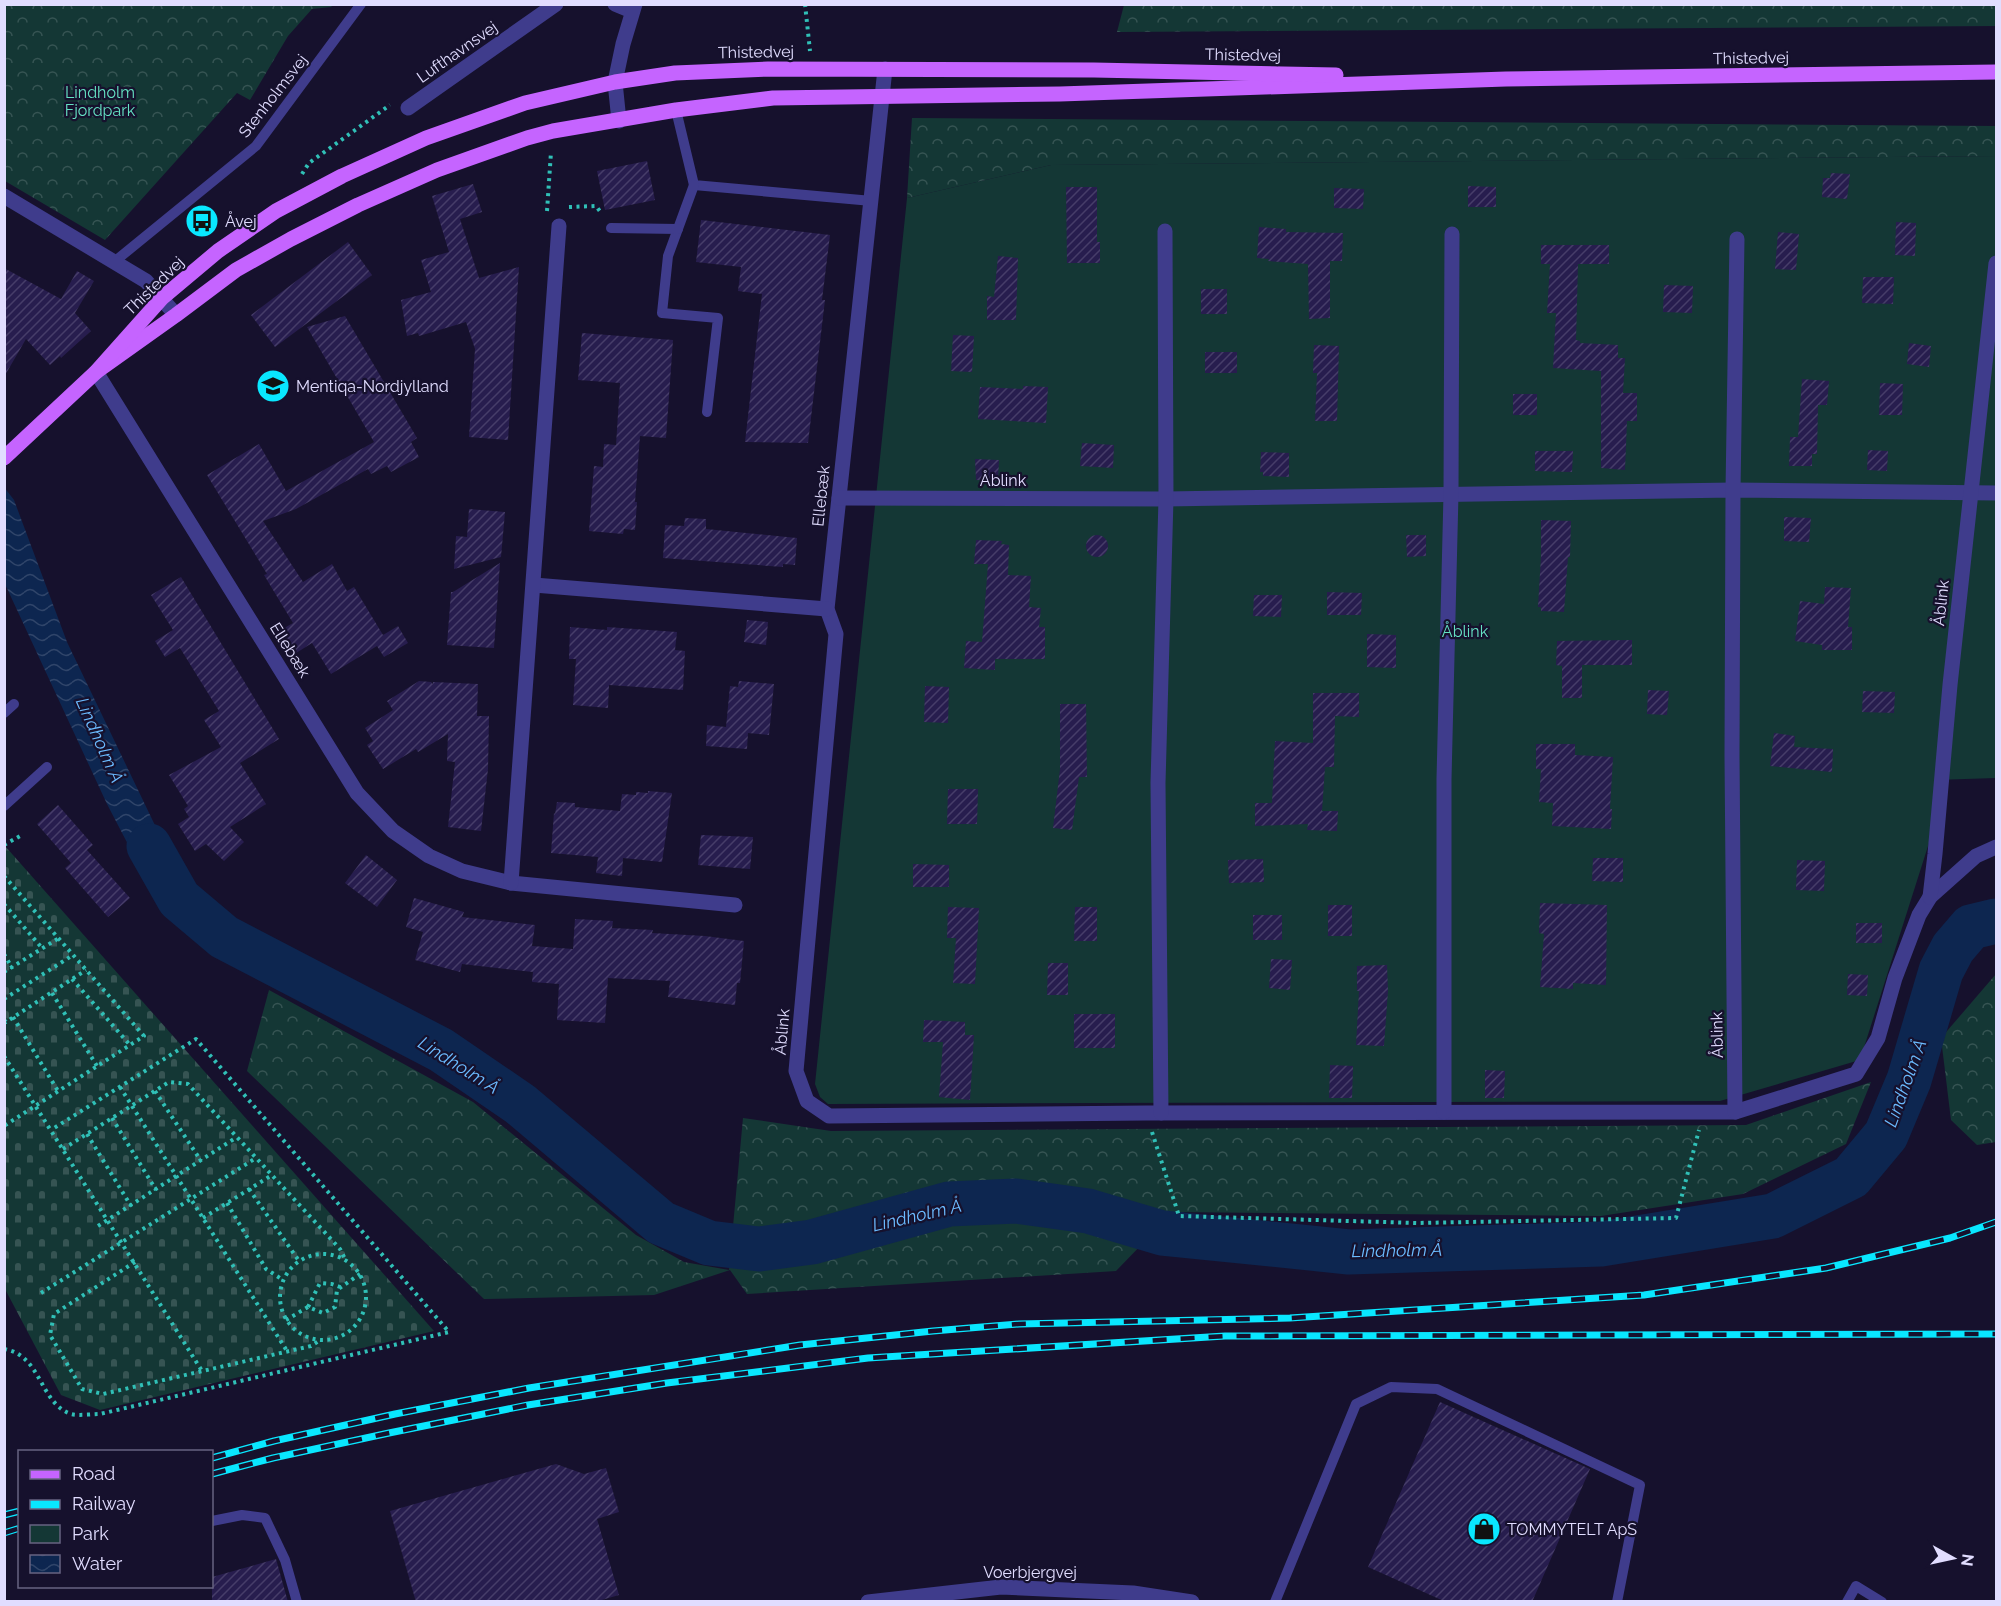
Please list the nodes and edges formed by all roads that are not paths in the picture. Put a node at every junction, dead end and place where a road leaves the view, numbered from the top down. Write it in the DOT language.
graph roads {
  1 [pos="361,4"];
  2 [pos="556,4"];
  3 [pos="615,4"];
  4 [pos="634,8"];
  5 [pos="885,69"];
  6 [pos="1996,72"];
  7 [pos="1506,79"];
  8 [pos="615,82"];
  9 [pos="883,96"];
  10 [pos="408,108"];
  11 [pos="676,110"];
  12 [pos="619,121"];
  13 [pos="694,185"];
  14 [pos="4,196"];
  15 [pos="872,201"];
  16 [pos="559,226"];
  17 [pos="611,228"];
  18 [pos="678,229"];
  19 [pos="1165,231"];
  20 [pos="1452,234"];
  21 [pos="1737,239"];
  22 [pos="114,262"];
  23 [pos="1996,263"];
  24 [pos="162,298"];
  25 [pos="177,315"];
  26 [pos="96,372"];
  27 [pos="707,412"];
  28 [pos="4,458"];
  29 [pos="1733,490"];
  30 [pos="1972,493"];
  31 [pos="1996,493"];
  32 [pos="1451,494"];
  33 [pos="839,498"];
  34 [pos="1166,499"];
  35 [pos="534,585"];
  36 [pos="827,609"];
  37 [pos="14,704"];
  38 [pos="4,713"];
  39 [pos="47,767"];
  40 [pos="4,806"];
  41 [pos="1996,847"];
  42 [pos="511,883"];
  43 [pos="1930,897"];
  44 [pos="735,905"];
  45 [pos="1444,1112"];
  46 [pos="1735,1112"];
  47 [pos="1154,1113"];
  48 [pos="213,1521"];
  49 [pos="876,1601"];
  50 [pos="297,1602"];
  51 [pos="1192,1602"];
  52 [pos="1275,1602"];
  53 [pos="1617,1602"];
  54 [pos="1847,1602"];
  55 [pos="1882,1602"];
  1 -- 22 [label="lane, Stenholmsvej"];
  2 -- 10 [label="street, Lufthavnsvej"];
  3 -- 4 [label="street"];
  4 -- 8 [label="street"];
  5 -- 7 [label="main road, Thistedvej"];
  5 -- 8 [label="main road, Thistedvej"];
  5 -- 9 [label="street, Ellebæk"];
  6 -- 7 [label="main road, Thistedvej"];
  7 -- 9 [label="main road, Thistedvej"];
  8 -- 12 [label="street"];
  8 -- 24 [label="main road, Thistedvej"];
  9 -- 11 [label="main road, Thistedvej"];
  9 -- 15 [label="street, Ellebæk"];
  11 -- 12 [label="main road, Thistedvej"];
  11 -- 13 [label="lane"];
  12 -- 25 [label="main road, Thistedvej"];
  13 -- 15 [label="lane"];
  13 -- 18 [label="lane"];
  14 -- 22 [label="street"];
  15 -- 33 [label="street, Ellebæk"];
  16 -- 35 [label="street"];
  17 -- 18 [label="lane"];
  18 -- 27 [label="lane"];
  19 -- 34 [label="street"];
  20 -- 32 [label="street"];
  21 -- 29 [label="street, Åblink"];
  22 -- 24 [label="street"];
  23 -- 30 [label="street, Åblink"];
  24 -- 25 [label="street"];
  24 -- 26 [label="main road, Thistedvej"];
  25 -- 26 [label="main road, Thistedvej"];
  26 -- 28 [label="main road, Thistedvej"];
  26 -- 42 [label="street, Ellebæk"];
  29 -- 30 [label="street, Åblink"];
  29 -- 32 [label="street, Åblink"];
  29 -- 46 [label="street, Åblink"];
  30 -- 31 [label="street, Åblink"];
  30 -- 43 [label="street, Åblink"];
  32 -- 34 [label="street, Åblink"];
  32 -- 45 [label="street"];
  33 -- 34 [label="street, Åblink"];
  33 -- 36 [label="street, Ellebæk"];
  34 -- 47 [label="street"];
  35 -- 36 [label="street"];
  35 -- 42 [label="street"];
  36 -- 47 [label="street, Åblink"];
  37 -- 38 [label="lane"];
  39 -- 40 [label="lane"];
  41 -- 43 [label="street, Åblink"];
  42 -- 44 [label="street, Ellebæk"];
  43 -- 46 [label="street, Åblink"];
  45 -- 46 [label="street, Åblink"];
  45 -- 47 [label="street, Åblink"];
  48 -- 50 [label="lane"];
  49 -- 51 [label="street, Voerbjergvej"];
  52 -- 53 [label="lane"];
  54 -- 55 [label="lane"];
}
